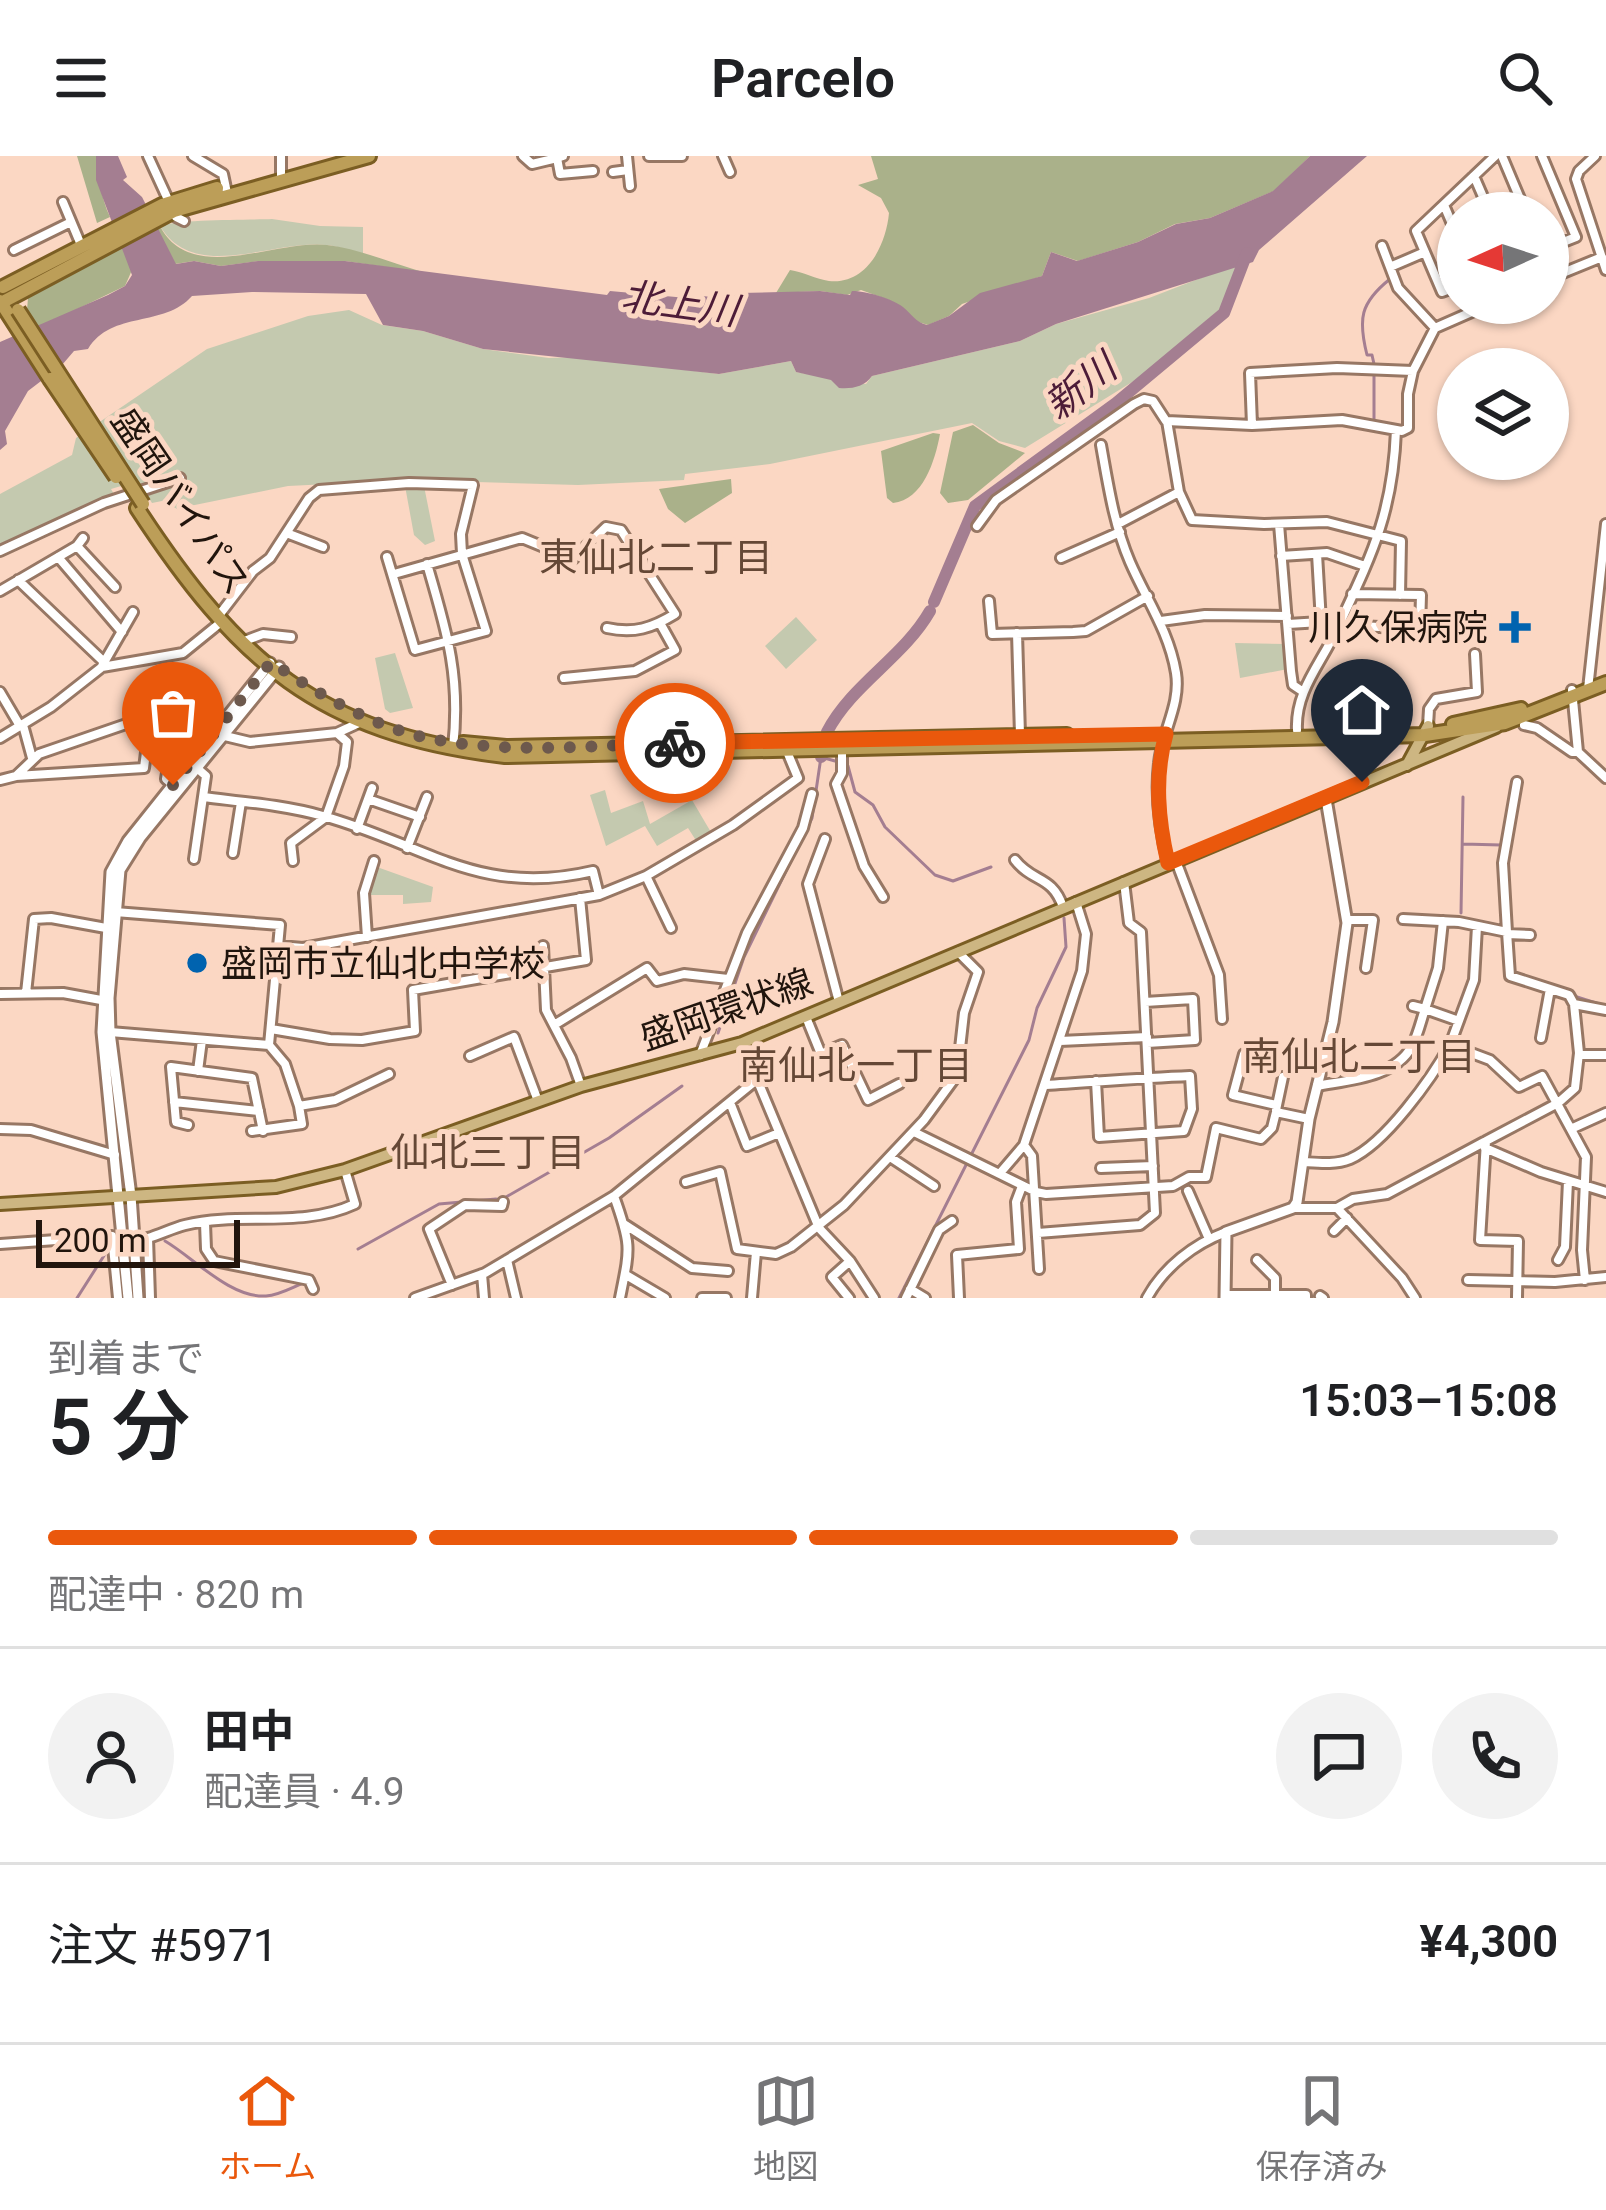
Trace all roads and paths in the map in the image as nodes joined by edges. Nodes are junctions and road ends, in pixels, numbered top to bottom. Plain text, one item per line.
1 (148, 156) edge
2 (194, 156) edge
3 (370, 156) edge
4 (523, 156) edge
5 (627, 156) edge
6 (649, 156) edge
7 (682, 156) edge
8 (723, 156) edge
9 (1498, 156) edge
10 (1542, 156) edge
11 (1595, 156) edge
12 (560, 157) edge
13 (345, 158) edge
14 (281, 169) edge
15 (592, 170) dead end
16 (628, 170) junction
17 (613, 172) dead end
18 (730, 172) dead end
19 (1474, 176) junction
20 (1576, 178) junction
21 (630, 186) dead end
22 (1555, 187) junction
23 (226, 189) junction
24 (1457, 192) edge
25 (1481, 192) edge
26 (1516, 192) edge
27 (1557, 192) edge
28 (63, 202) dead end
29 (171, 210) junction
30 (1437, 212) edge
31 (71, 221) junction
32 (1603, 244) edge
33 (86, 247) junction
34 (1382, 247) dead end
35 (14, 250) dead end
36 (1425, 252) junction
37 (1602, 257) junction
38 (1390, 267) junction
39 (1606, 269) edge
40 (1569, 270) edge
41 (1437, 280) edge
42 (5, 299) edge
43 (1444, 324) edge
44 (1435, 328) junction
45 (1413, 371) junction
46 (1166, 421) junction
47 (1252, 425) junction
48 (1396, 430) junction
49 (1101, 445) dead end
50 (180, 478) dead end
51 (1179, 491) junction
52 (1279, 524) junction
53 (1606, 524) edge
54 (977, 526) dead end
55 (1119, 528) junction
56 (289, 534) junction
57 (1378, 538) junction
58 (323, 547) dead end
59 (0, 551) edge
60 (461, 554) junction
61 (1317, 554) junction
62 (58, 556) junction
63 (1281, 556) junction
64 (387, 557) dead end
65 (1061, 558) dead end
66 (427, 564) junction
67 (1365, 566) junction
68 (394, 574) junction
69 (18, 580) junction
70 (115, 587) dead end
71 (0, 591) edge
72 (1352, 594) junction
73 (1400, 595) junction
74 (1148, 596) junction
75 (989, 601) dead end
76 (133, 612) dead end
77 (220, 619) junction
78 (1287, 620) junction
79 (1161, 621) junction
80 (660, 623) junction
81 (1339, 625) junction
82 (608, 628) dead end
83 (122, 632) junction
84 (1017, 632) junction
85 (291, 637) dead end
86 (247, 640) junction
87 (450, 643) junction
88 (1474, 654) dead end
89 (102, 665) junction
90 (273, 668) junction
91 (564, 678) dead end
92 (1606, 679) edge
93 (1588, 687) junction
94 (1302, 691) junction
95 (0, 692) edge
96 (1572, 693) junction
97 (1503, 719) junction
98 (150, 721) junction
99 (362, 722) junction
100 (175, 723) junction
101 (1524, 725) dead end
102 (21, 726) junction
103 (1297, 730) junction
104 (1426, 730) junction
105 (221, 733) junction
106 (337, 734) junction
107 (1020, 735) junction
108 (0, 738) edge
109 (1165, 740) junction
110 (454, 746) junction
111 (842, 748) junction
112 (786, 749) junction
113 (1578, 752) junction
114 (32, 758) junction
115 (1408, 765) junction
116 (198, 769) junction
117 (16, 776) junction
118 (1606, 778) edge
119 (0, 780) edge
120 (1517, 782) dead end
121 (173, 785) junction
122 (372, 788) dead end
123 (812, 794) dead end
124 (203, 797) junction
125 (428, 797) dead end
126 (1325, 799) junction
127 (368, 800) junction
128 (241, 802) junction
129 (326, 817) junction
130 (420, 817) junction
131 (357, 829) junction
132 (825, 839) dead end
133 (407, 848) junction
134 (233, 853) dead end
135 (194, 859) dead end
136 (1015, 860) dead end
137 (1170, 860) junction
138 (293, 861) dead end
139 (374, 861) dead end
140 (646, 876) junction
141 (1124, 882) junction
142 (599, 895) junction
143 (883, 897) dead end
144 (580, 898) junction
145 (1076, 902) junction
146 (1063, 908) junction
147 (115, 911) junction
148 (1403, 919) dead end
149 (1347, 920) junction
150 (1443, 921) junction
151 (1477, 926) junction
152 (106, 928) junction
153 (671, 928) dead end
154 (1507, 933) junction
155 (1530, 935) dead end
156 (367, 937) junction
157 (279, 946) junction
158 (543, 946) dead end
159 (958, 952) junction
160 (1366, 968) dead end
161 (544, 970) junction
162 (728, 979) junction
163 (1550, 989) junction
164 (26, 993) junction
165 (0, 994) edge
166 (101, 1000) junction
167 (839, 1002) junction
168 (1145, 1002) junction
169 (1574, 1004) junction
170 (1413, 1006) dead end
171 (1425, 1009) junction
172 (1606, 1010) edge
173 (805, 1016) junction
174 (1222, 1019) dead end
175 (1459, 1021) junction
176 (554, 1025) junction
177 (272, 1029) junction
178 (110, 1032) junction
179 (1541, 1038) dead end
180 (202, 1040) junction
181 (1060, 1040) junction
182 (1147, 1040) junction
183 (742, 1043) junction
184 (268, 1045) junction
185 (1450, 1045) junction
186 (1244, 1054) dead end
187 (1606, 1054) edge
188 (1579, 1055) junction
189 (470, 1056) dead end
190 (700, 1056) junction
191 (198, 1071) junction
192 (389, 1074) dead end
193 (1149, 1077) junction
194 (1283, 1077) dead end
195 (759, 1078) junction
196 (1096, 1082) junction
197 (898, 1084) dead end
198 (1046, 1085) junction
199 (581, 1086) junction
200 (1317, 1086) junction
201 (538, 1101) junction
202 (174, 1102) junction
203 (1558, 1103) junction
204 (730, 1105) junction
205 (299, 1106) junction
206 (1276, 1108) junction
207 (259, 1112) junction
208 (1606, 1113) edge
209 (1310, 1119) junction
210 (188, 1125) dead end
211 (1573, 1128) junction
212 (0, 1129) edge
213 (913, 1131) junction
214 (779, 1133) junction
215 (1152, 1133) junction
216 (1485, 1144) junction
217 (1024, 1145) junction
218 (116, 1156) junction
219 (890, 1156) junction
220 (1303, 1162) junction
221 (1154, 1166) junction
222 (1101, 1168) dead end
223 (345, 1170) junction
224 (1001, 1172) junction
225 (1568, 1180) junction
226 (686, 1182) dead end
227 (934, 1186) dead end
228 (1022, 1186) junction
229 (1156, 1187) junction
230 (1587, 1187) junction
231 (1188, 1191) dead end
232 (1036, 1192) junction
233 (1606, 1192) edge
234 (126, 1196) junction
235 (614, 1196) junction
236 (502, 1202) dead end
237 (0, 1204) edge
238 (1293, 1208) junction
239 (1337, 1208) junction
240 (1347, 1218) junction
241 (952, 1221) dead end
242 (206, 1223) junction
243 (624, 1224) junction
244 (819, 1228) junction
245 (1334, 1231) dead end
246 (1226, 1232) junction
247 (1038, 1233) junction
248 (1209, 1238) junction
249 (0, 1244) edge
250 (756, 1252) junction
251 (125, 1258) junction
252 (507, 1260) junction
253 (1257, 1260) dead end
254 (1558, 1260) dead end
255 (149, 1261) junction
256 (850, 1262) junction
257 (1040, 1269) dead end
258 (728, 1271) dead end
259 (482, 1274) junction
260 (626, 1276) junction
261 (1606, 1277) edge
262 (1468, 1280) dead end
263 (1517, 1280) junction
264 (1585, 1280) junction
265 (452, 1285) junction
266 (313, 1289) dead end
267 (908, 1293) edge
268 (1275, 1295) junction
269 (1225, 1297) edge
270 (118, 1298) edge
271 (128, 1298) edge
272 (138, 1298) edge
273 (150, 1298) edge
274 (415, 1298) edge
275 (484, 1298) edge
276 (516, 1298) edge
277 (620, 1298) edge
278 (665, 1298) edge
279 (702, 1298) edge
280 (726, 1298) edge
281 (752, 1298) edge
282 (849, 1298) edge
283 (874, 1298) edge
284 (925, 1298) edge
285 (958, 1298) edge
286 (1148, 1298) edge
287 (1306, 1298) edge
288 (1415, 1298) edge
289 (1517, 1298) edge

1 - 29 street
2 - 23 street
3 - 13 highway
4 - 12 street
5 - 16 street
6 - 7 street
8 - 18 street
9 - 19 street
9 - 26 street
10 - 22 street
11 - 20 street
12 - 15 street
13 - 14 highway
14 - 23 highway
16 - 17 street
16 - 21 street
19 - 24 street
19 - 25 street
20 - 22 street
20 - 32 street
22 - 27 street
23 - 29 highway
28 - 31 street
29 - 33 highway
30 - 36 street
31 - 33 street
31 - 35 street
32 - 37 street
33 - 42 highway
34 - 38 street
36 - 38 street
36 - 41 street
37 - 39 street
37 - 40 street
38 - 44 street
42 - 77 highway, 盛岡バイパス, bridge
43 - 44 street
44 - 45 street
45 - 47 street
45 - 48 street
46 - 47 street
46 - 51 street
46 - 54 street
47 - 48 street
48 - 57 street
49 - 55 street
50 - 59 street
51 - 52 street
51 - 55 street
52 - 57 street
52 - 63 street
53 - 93 street
55 - 65 street
55 - 74 street
56 - 58 street
56 - 60 street
56 - 77 street
57 - 67 street
57 - 73 street
60 - 66 street
60 - 80 street
60 - 87 street
61 - 63 street
61 - 67 street
61 - 78 street
62 - 69 street
62 - 70 street
62 - 83 street
63 - 78 street
64 - 68 street
66 - 68 street
66 - 87 street
67 - 72 street
68 - 87 street
69 - 71 street
69 - 89 street
72 - 73 street
72 - 81 street
73 - 81 street
74 - 79 street
74 - 84 street
75 - 84 street
76 - 83 street
77 - 86 highway, 盛岡バイパス
77 - 89 street
77 - 90 highway, 盛岡バイパス
78 - 79 street
78 - 94 street
79 - 109 street
80 - 82 street
80 - 91 street
81 - 94 street
83 - 89 street
84 - 107 street
85 - 86 street
86 - 90 highway, 盛岡バイパス
87 - 110 street
88 - 104 street
89 - 102 street
90 - 99 highway, 盛岡バイパス
90 - 105 street
90 - 110 highway, 盛岡バイパス
92 - 93 highway, 盛岡バイパス
93 - 96 highway, 盛岡バイパス
94 - 103 street
95 - 102 street
96 - 97 highway, 盛岡バイパス
96 - 113 street
97 - 104 highway, 盛岡バイパス
97 - 115 main road, 盛岡環状線
98 - 100 street
98 - 114 street
98 - 117 street
99 - 106 street
99 - 110 highway, 盛岡バイパス
100 - 105 street
100 - 121 street
101 - 113 street
102 - 108 street
102 - 114 street
103 - 104 highway, 盛岡バイパス
103 - 109 highway, 盛岡バイパス
104 - 109 highway, 盛岡バイパス
104 - 115 main road
105 - 106 street
105 - 116 street
105 - 121 street
106 - 129 street
107 - 109 highway, 盛岡バイパス
107 - 110 highway, 盛岡バイパス
109 - 111 highway, 盛岡バイパス
109 - 137 street
110 - 112 highway, 盛岡バイパス
111 - 112 highway, 盛岡バイパス
111 - 143 street
112 - 140 street
113 - 118 street
114 - 117 street
115 - 126 main road, 盛岡環状線
116 - 124 street
116 - 147 street
117 - 119 street
120 - 154 street
121 - 152 street
122 - 127 street
123 - 162 street
124 - 128 street
124 - 135 street
125 - 130 street
126 - 137 main road, 盛岡環状線
126 - 149 street
127 - 130 street
127 - 131 street
128 - 129 street
128 - 134 street
129 - 131 street
129 - 138 street
130 - 133 street
131 - 133 street
132 - 167 street
133 - 142 street
136 - 146 street
137 - 141 main road, 盛岡環状線
137 - 174 street
139 - 156 street
140 - 142 street
140 - 153 street
141 - 145 main road, 盛岡環状線
141 - 168 street
142 - 144 street
144 - 156 street
144 - 161 street
145 - 146 main road, 盛岡環状線
145 - 181 street
146 - 159 main road, 盛岡環状線
147 - 157 street
147 - 178 street
148 - 150 street
149 - 160 street
149 - 200 street
150 - 151 street
150 - 171 street
151 - 154 street
151 - 175 street
152 - 164 street
152 - 166 street
154 - 155 street
154 - 163 street
156 - 157 street
157 - 177 street
158 - 161 street
159 - 167 main road, 盛岡環状線
159 - 213 street
161 - 176 street
161 - 177 street
162 - 176 street
162 - 190 street
163 - 169 street
163 - 179 street
164 - 165 street
164 - 166 street
166 - 218 street
167 - 173 main road, 盛岡環状線
168 - 182 street
168 - 182 street
169 - 172 street
169 - 188 street
170 - 171 street
171 - 175 street
171 - 200 street
173 - 183 main road, 盛岡環状線
173 - 197 street
175 - 185 street
176 - 199 street
177 - 184 street
178 - 180 street
178 - 234 street
180 - 184 street
180 - 191 street
181 - 182 street
181 - 198 street
182 - 193 street
183 - 190 main road, 盛岡環状線
183 - 195 street
184 - 205 street
185 - 203 street
185 - 220 street
186 - 206 street
187 - 188 street
188 - 203 street
189 - 201 street
190 - 199 main road, 盛岡環状線
191 - 202 street
191 - 207 street
192 - 205 street
193 - 196 street
193 - 215 street
193 - 215 street
194 - 206 street
195 - 204 street
195 - 214 street
196 - 198 street
196 - 215 street
198 - 217 street
199 - 201 main road, 盛岡環状線
200 - 209 street
201 - 223 main road, 盛岡環状線
202 - 207 street
202 - 210 street
203 - 211 street
203 - 216 street
204 - 214 street
204 - 235 street
205 - 207 street
206 - 209 street
206 - 229 street
208 - 211 street
209 - 220 street
211 - 230 street
212 - 218 street
213 - 219 street
213 - 224 street
214 - 244 street
215 - 221 street
216 - 225 street
216 - 239 street
216 - 263 street
217 - 224 street
217 - 232 street
218 - 234 street
219 - 227 street
219 - 244 street
220 - 238 street
221 - 222 street
221 - 229 street
223 - 234 main road, 盛岡環状線
223 - 242 street
224 - 228 street
225 - 230 street
225 - 254 street
226 - 250 street
228 - 232 street
228 - 285 street
229 - 232 street
229 - 247 street
230 - 233 street
230 - 264 street
231 - 248 street
232 - 247 street
234 - 237 main road, 盛岡環状線
234 - 251 street
235 - 243 street
235 - 252 street
236 - 265 street
238 - 239 street
238 - 246 street
239 - 240 street
240 - 245 street
240 - 288 street
241 - 267 street
242 - 255 street
242 - 266 street
243 - 258 street
243 - 260 street
244 - 250 street
244 - 256 street
246 - 248 street
246 - 269 street
247 - 257 street
248 - 286 street
249 - 251 street
250 - 281 street
251 - 255 street
251 - 270 street
251 - 271 street
251 - 272 street
252 - 259 street
252 - 276 street
253 - 268 street
255 - 273 street
256 - 282 street
256 - 283 street
259 - 265 street
259 - 275 street
260 - 277 street
260 - 278 street
261 - 264 street
262 - 263 street
263 - 264 street
263 - 289 street
265 - 274 street
267 - 284 street
268 - 269 street
268 - 287 street
279 - 280 street

